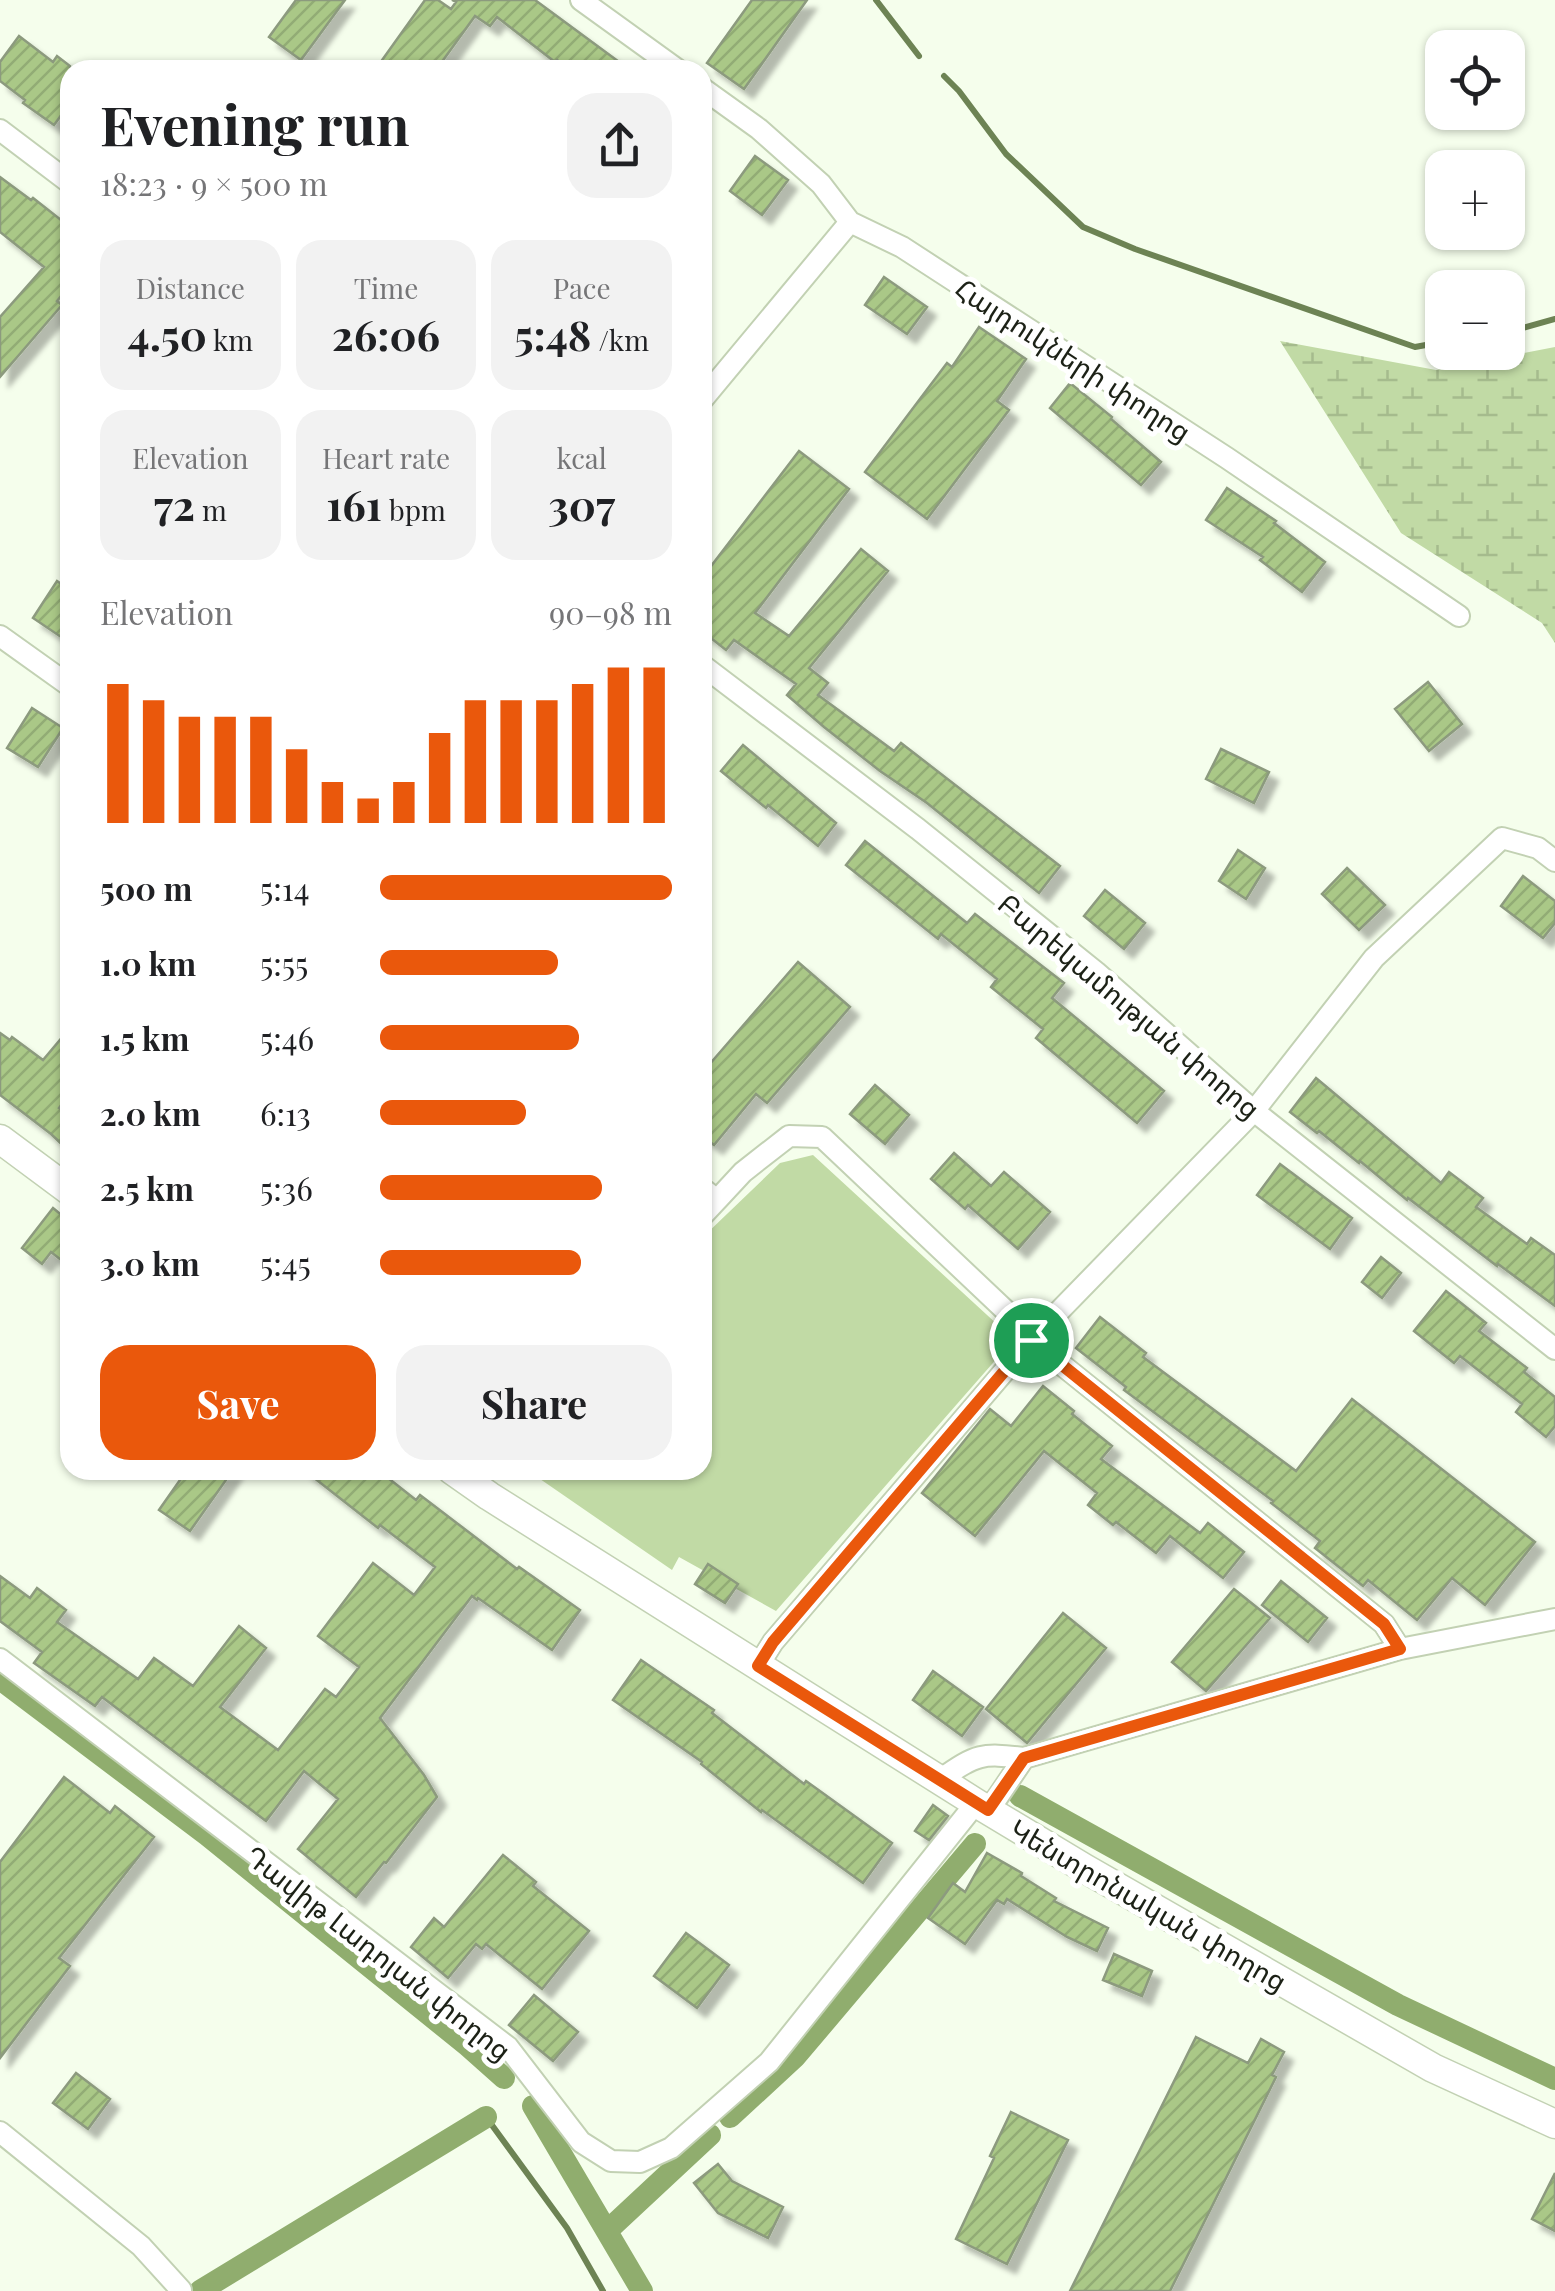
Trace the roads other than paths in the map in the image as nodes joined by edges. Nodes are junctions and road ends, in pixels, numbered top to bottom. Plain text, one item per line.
1 (580, 0) edge
2 (664, 60) edge
3 (712, 95) edge
4 (0, 130) edge
5 (60, 175) edge
6 (850, 222) junction
7 (712, 388) edge
8 (1459, 616) dead end
9 (0, 636) edge
10 (712, 673) edge
11 (60, 679) edge
12 (1555, 861) edge
13 (1254, 1111) junction
14 (0, 1139) edge
15 (60, 1184) edge
16 (712, 1197) edge
17 (1031, 1340) junction
18 (1555, 1350) edge
19 (477, 1480) edge
20 (1555, 1619) edge
21 (1400, 1649) junction
22 (0, 1659) edge
23 (758, 1666) junction
24 (1024, 1758) junction
25 (941, 1780) junction
26 (982, 1806) junction
27 (1555, 2124) edge
28 (0, 2132) edge
29 (181, 2290) edge

1 - 2 street
3 - 6 street, Հայդուկների փողոց
4 - 5 street
6 - 7 street
6 - 8 street, Հայդուկների փողոց
9 - 11 street
10 - 13 street, Բարեկամության փողոց
12 - 13 street
13 - 17 street
13 - 18 street, Բարեկամության փողոց
14 - 15 main road
16 - 17 street
17 - 21 street
17 - 23 street
19 - 23 main road, Կենտրոնական փողոց
20 - 21 street
21 - 24 street
22 - 26 street, Դավիթ Լադոյան փողոց
23 - 25 main road, Կենտրոնական փողոց
24 - 25 street
24 - 26 street, Դավիթ Լադոյան փողոց
25 - 26 main road, Կենտրոնական փողոց
26 - 27 main road, Կենտրոնական փողոց
28 - 29 street

